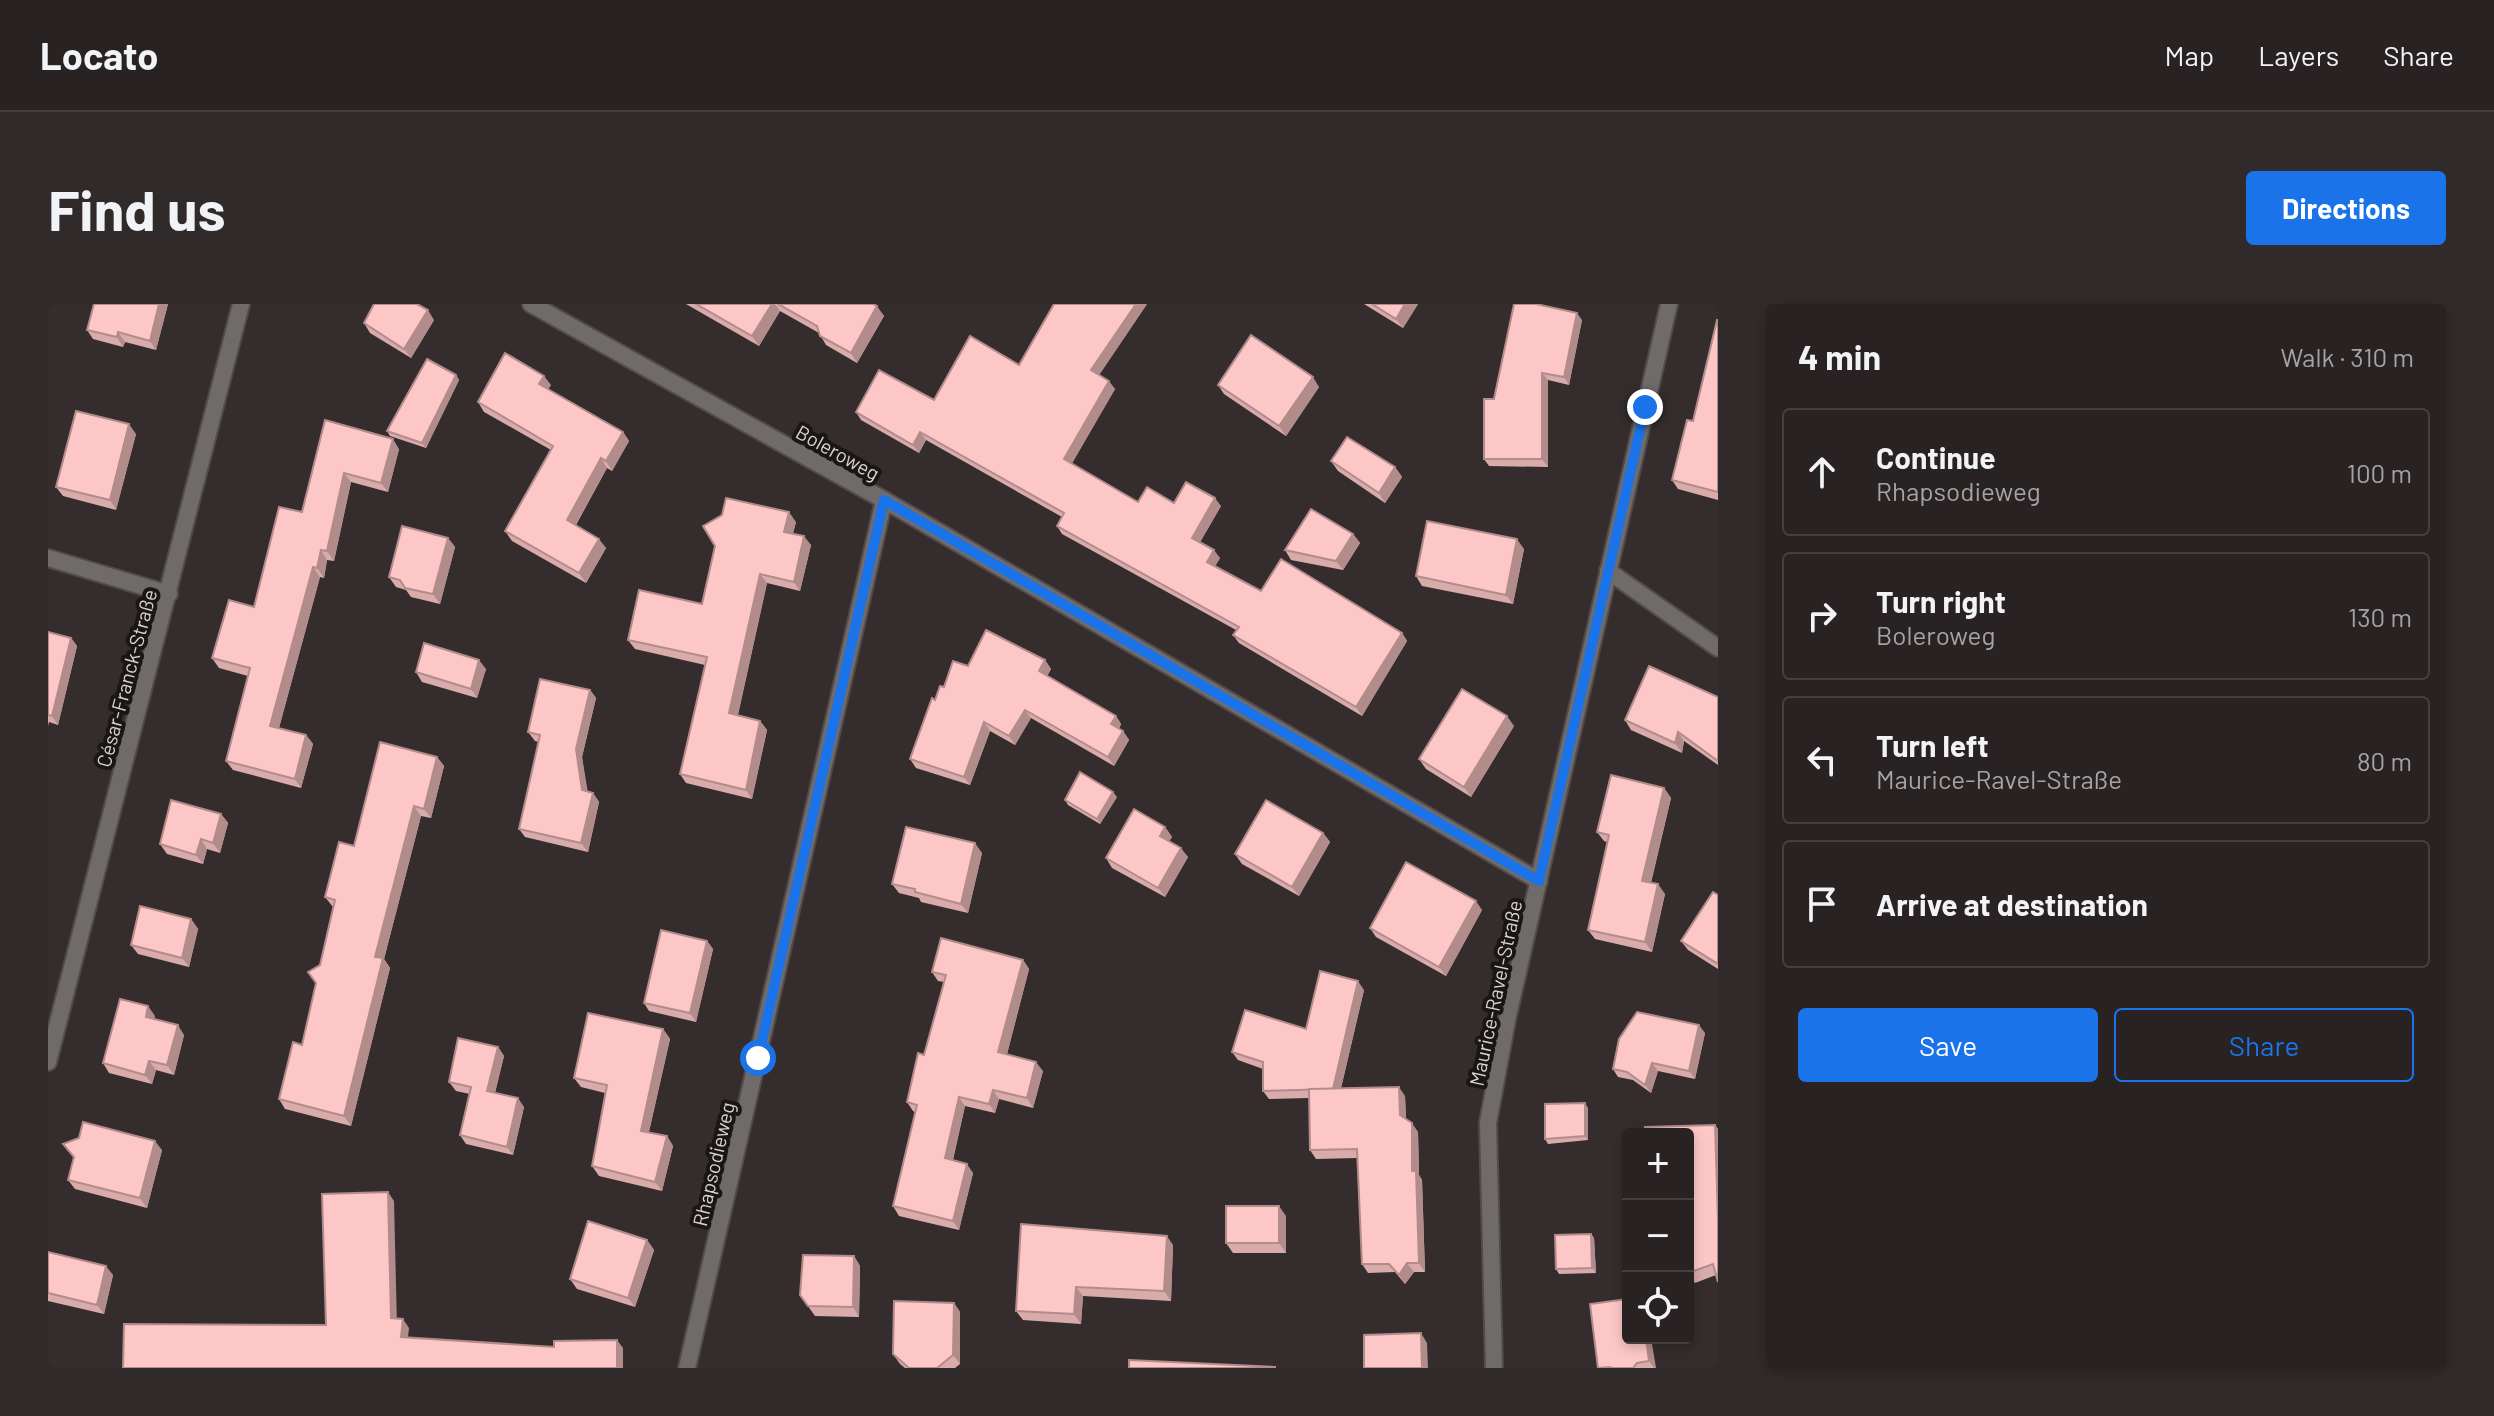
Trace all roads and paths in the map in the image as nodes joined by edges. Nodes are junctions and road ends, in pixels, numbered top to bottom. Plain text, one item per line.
1 (241, 304) edge
2 (531, 304) edge
3 (1669, 304) edge
4 (884, 500) junction
5 (48, 558) edge
6 (1608, 571) junction
7 (169, 594) junction
8 (1718, 648) edge
9 (1539, 881) junction
10 (48, 1062) edge
11 (687, 1368) edge
12 (1494, 1368) edge

1 - 7 street, César-Franck-Straße
2 - 4 street, Boleroweg
3 - 6 street, Maurice-Ravel-Straße
4 - 9 street, Boleroweg
4 - 11 street, Rhapsodieweg
5 - 7 street
6 - 8 street
6 - 9 street, Maurice-Ravel-Straße
7 - 10 street, César-Franck-Straße
9 - 12 street, Maurice-Ravel-Straße

